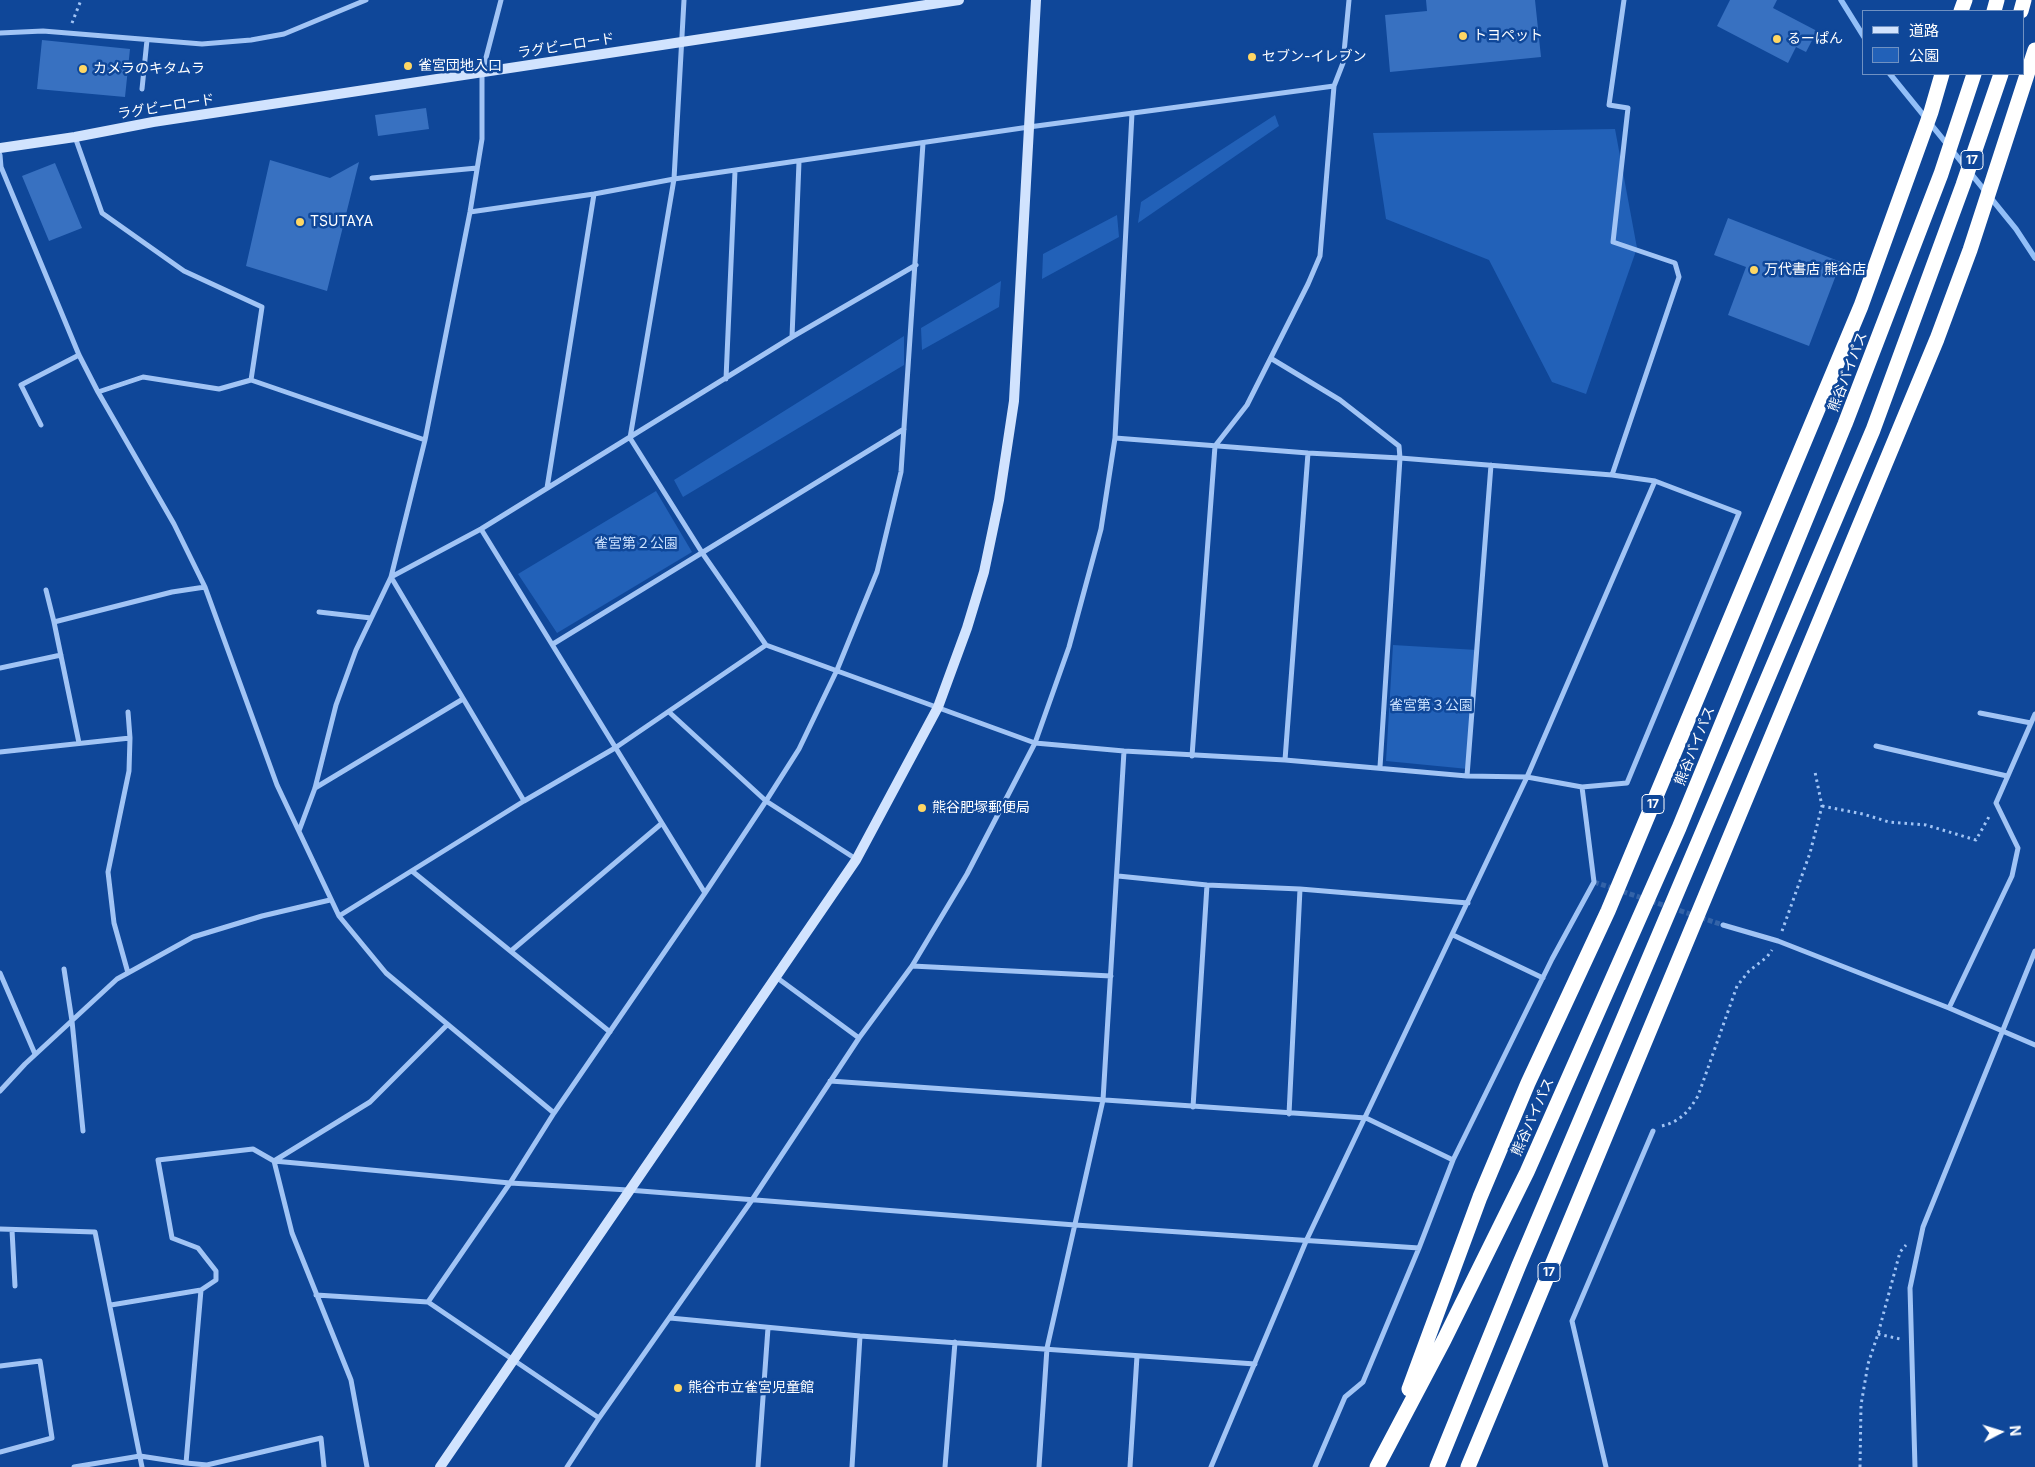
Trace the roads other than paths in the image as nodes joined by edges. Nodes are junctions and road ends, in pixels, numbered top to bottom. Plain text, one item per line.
1 (366, 0) edge
2 (501, 0) edge
3 (684, 0) edge
4 (959, 0) edge
5 (1036, 0) edge
6 (1349, 0) edge
7 (1624, 0) edge
8 (0, 32) edge
9 (147, 40) junction
10 (682, 42) junction
11 (2035, 50) edge
12 (482, 73) junction
13 (1942, 75) edge
14 (1974, 75) edge
15 (2001, 75) edge
16 (1334, 86) junction
17 (142, 89) dead end
18 (1132, 113) junction
19 (1029, 127) junction
20 (75, 137) junction
21 (923, 142) junction
22 (0, 148) edge
23 (0, 155) edge
24 (800, 162) junction
25 (478, 168) junction
26 (734, 171) junction
27 (372, 178) dead end
28 (674, 179) junction
29 (594, 194) junction
30 (470, 212) junction
31 (916, 265) junction
32 (792, 336) junction
33 (79, 355) junction
34 (1272, 359) junction
35 (726, 379) junction
36 (251, 380) junction
37 (98, 392) junction
38 (42, 425) dead end
39 (904, 429) junction
40 (630, 438) junction
41 (1115, 438) junction
42 (425, 440) junction
43 (1215, 446) junction
44 (1308, 453) junction
45 (1400, 458) junction
46 (1491, 465) junction
47 (1612, 475) junction
48 (1655, 481) junction
49 (547, 488) junction
50 (481, 529) junction
51 (703, 554) junction
52 (390, 576) junction
53 (205, 587) junction
54 (46, 590) dead end
55 (319, 612) dead end
56 (371, 618) junction
57 (54, 622) junction
58 (553, 644) junction
59 (766, 645) junction
60 (61, 656) junction
61 (0, 668) edge
62 (837, 670) junction
63 (463, 699) junction
64 (938, 707) junction
65 (128, 712) dead end
66 (669, 712) junction
67 (1980, 713) dead end
68 (2035, 714) edge
69 (2031, 723) junction
70 (130, 738) junction
71 (1035, 742) junction
72 (79, 743) junction
73 (1876, 746) dead end
74 (615, 748) junction
75 (0, 752) edge
76 (1124, 752) junction
77 (1192, 756) junction
78 (1285, 760) junction
79 (1380, 768) junction
80 (1467, 776) junction
81 (2007, 776) junction
82 (1527, 777) junction
83 (1582, 787) junction
84 (315, 788) junction
85 (524, 801) junction
86 (766, 801) junction
87 (661, 824) junction
88 (299, 831) junction
89 (856, 860) junction
90 (412, 872) junction
91 (1118, 876) junction
92 (1207, 885) junction
93 (1300, 888) junction
94 (705, 893) junction
95 (330, 900) junction
96 (1468, 903) junction
97 (339, 916) junction
98 (1723, 925) tunnel mouth
99 (1453, 935) junction
100 (510, 951) junction
101 (2035, 951) edge
102 (912, 966) junction
103 (64, 970) dead end
104 (128, 972) junction
105 (0, 973) edge
106 (1111, 976) junction
107 (776, 977) junction
108 (1543, 978) junction
109 (1949, 1008) junction
110 (72, 1020) junction
111 (448, 1025) junction
112 (2002, 1029) junction
113 (610, 1032) junction
114 (859, 1038) junction
115 (2035, 1045) edge
116 (35, 1054) junction
117 (830, 1080) junction
118 (0, 1091) edge
119 (1103, 1100) junction
120 (1193, 1107) junction
121 (554, 1113) junction
122 (1289, 1114) junction
123 (1366, 1118) junction
124 (83, 1131) dead end
125 (1653, 1131) road end
126 (1453, 1160) junction
127 (274, 1161) junction
128 (510, 1184) junction
129 (628, 1190) junction
130 (752, 1200) junction
131 (1075, 1225) junction
132 (0, 1229) edge
133 (12, 1230) junction
134 (1307, 1239) junction
135 (1420, 1248) junction
136 (15, 1286) dead end
137 (201, 1290) junction
138 (316, 1295) junction
139 (428, 1302) junction
140 (111, 1305) junction
141 (670, 1318) junction
142 (768, 1328) junction
143 (860, 1336) junction
144 (955, 1342) junction
145 (1048, 1348) junction
146 (1137, 1356) junction
147 (512, 1360) junction
148 (1256, 1364) junction
149 (0, 1366) edge
150 (599, 1418) junction
151 (1388, 1444) junction
152 (0, 1452) edge
153 (140, 1456) junction
154 (186, 1463) junction
155 (77, 1467) edge
156 (142, 1467) edge
157 (324, 1467) edge
158 (367, 1467) edge
159 (440, 1467) edge
160 (567, 1467) edge
161 (758, 1467) edge
162 (852, 1467) edge
163 (945, 1467) edge
164 (1039, 1467) edge
165 (1130, 1467) edge
166 (1212, 1467) edge
167 (1315, 1467) edge
168 (1377, 1467) edge
169 (1437, 1467) edge
170 (1468, 1467) edge
171 (1606, 1467) edge
172 (1915, 1467) edge

1 - 9 street
2 - 12 street
3 - 10 street
4 - 10 street, ラグビーロード
5 - 19 street
6 - 16 street
7 - 47 street
8 - 9 street
9 - 17 street
10 - 12 street, ラグビーロード
10 - 28 street
11 - 170 highway, 17
12 - 20 street, ラグビーロード
12 - 25 street
13 - 151 highway, 17
14 - 151 highway, 熊谷バイパス / 17
15 - 169 highway, 17
16 - 18 street
16 - 34 street
18 - 19 street
18 - 41 street
19 - 21 street
19 - 64 street
20 - 22 street, ラグビーロード
20 - 36 street
21 - 24 street
21 - 31 street
23 - 33 street
24 - 26 street
24 - 32 street
25 - 27 street
25 - 30 street
26 - 28 street
26 - 35 street
28 - 29 street
28 - 40 street
29 - 30 street
29 - 49 street
30 - 42 street
31 - 32 street
31 - 39 street
32 - 35 street
33 - 37 street
33 - 38 street
34 - 43 street
34 - 45 street
35 - 40 street
36 - 37 street
36 - 42 street
37 - 53 street
39 - 51 street
39 - 62 street
40 - 49 street
40 - 51 street
41 - 43 street
41 - 71 street
42 - 52 street
43 - 44 street
43 - 77 street
44 - 45 street
44 - 78 street
45 - 46 street
45 - 79 street
46 - 47 street
46 - 80 street
47 - 48 street
48 - 82 street
48 - 83 street
49 - 50 street
50 - 52 street
50 - 58 street
51 - 58 street
51 - 59 street
52 - 56 street
52 - 63 street
53 - 57 street
53 - 88 street
54 - 57 street
55 - 56 street
56 - 84 street
57 - 60 street
58 - 74 street
59 - 62 street
59 - 66 street
60 - 61 street
60 - 72 street
62 - 64 street
62 - 86 street
63 - 84 street
63 - 85 street
64 - 71 street
64 - 89 street
65 - 70 street
66 - 74 street
66 - 86 street
67 - 69 street
68 - 69 street
69 - 81 street
70 - 72 street
70 - 104 street
71 - 76 street
71 - 102 street
72 - 75 street
73 - 81 street
74 - 85 street
74 - 87 street
76 - 77 street
76 - 91 street
77 - 78 street
78 - 79 street
79 - 80 street
80 - 82 street
81 - 109 street
82 - 83 street
82 - 96 street
83 - 108 street
84 - 88 street
85 - 90 street
86 - 89 street
86 - 94 street
87 - 94 street
87 - 100 street
88 - 95 street
89 - 107 street
90 - 97 street
90 - 100 street
91 - 92 street
91 - 106 street
92 - 93 street
92 - 120 street
93 - 96 street
93 - 122 street
94 - 113 street
95 - 97 street
95 - 104 street
96 - 99 street
97 - 111 street
98 - 109 street
99 - 108 street
99 - 123 street
100 - 113 street
101 - 112 street
102 - 106 street
102 - 114 street
103 - 110 street
104 - 110 street
105 - 116 street
106 - 119 street
107 - 114 street
107 - 129 street
108 - 126 street
109 - 112 street
110 - 116 street
110 - 124 street
111 - 121 street
111 - 127 street
112 - 115 street
112 - 172 street
113 - 121 street
114 - 117 street
116 - 118 street
117 - 119 street
117 - 130 street
119 - 120 street
119 - 131 street
120 - 122 street
121 - 128 street
122 - 123 street
123 - 126 street
123 - 134 street
125 - 171 street
126 - 135 street
127 - 128 street
127 - 137 street
127 - 138 street
128 - 129 street
128 - 139 street
129 - 130 street
129 - 147 street
130 - 131 street
130 - 141 street
131 - 134 street
131 - 145 street
132 - 133 street
133 - 136 street
133 - 140 street
134 - 135 street
134 - 148 street
135 - 167 street
137 - 140 street
137 - 154 street
138 - 139 street
138 - 158 street
139 - 147 street
140 - 153 street
141 - 142 street
141 - 150 street
142 - 143 street
142 - 161 street
143 - 144 street
143 - 162 street
144 - 145 street
144 - 163 street
145 - 146 street
145 - 164 street
146 - 148 street
146 - 165 street
147 - 150 street
147 - 159 street
148 - 166 street
149 - 152 street
150 - 160 street
151 - 168 highway, 熊谷バイパス / 17
153 - 154 street
153 - 155 street
153 - 156 street
154 - 157 street

